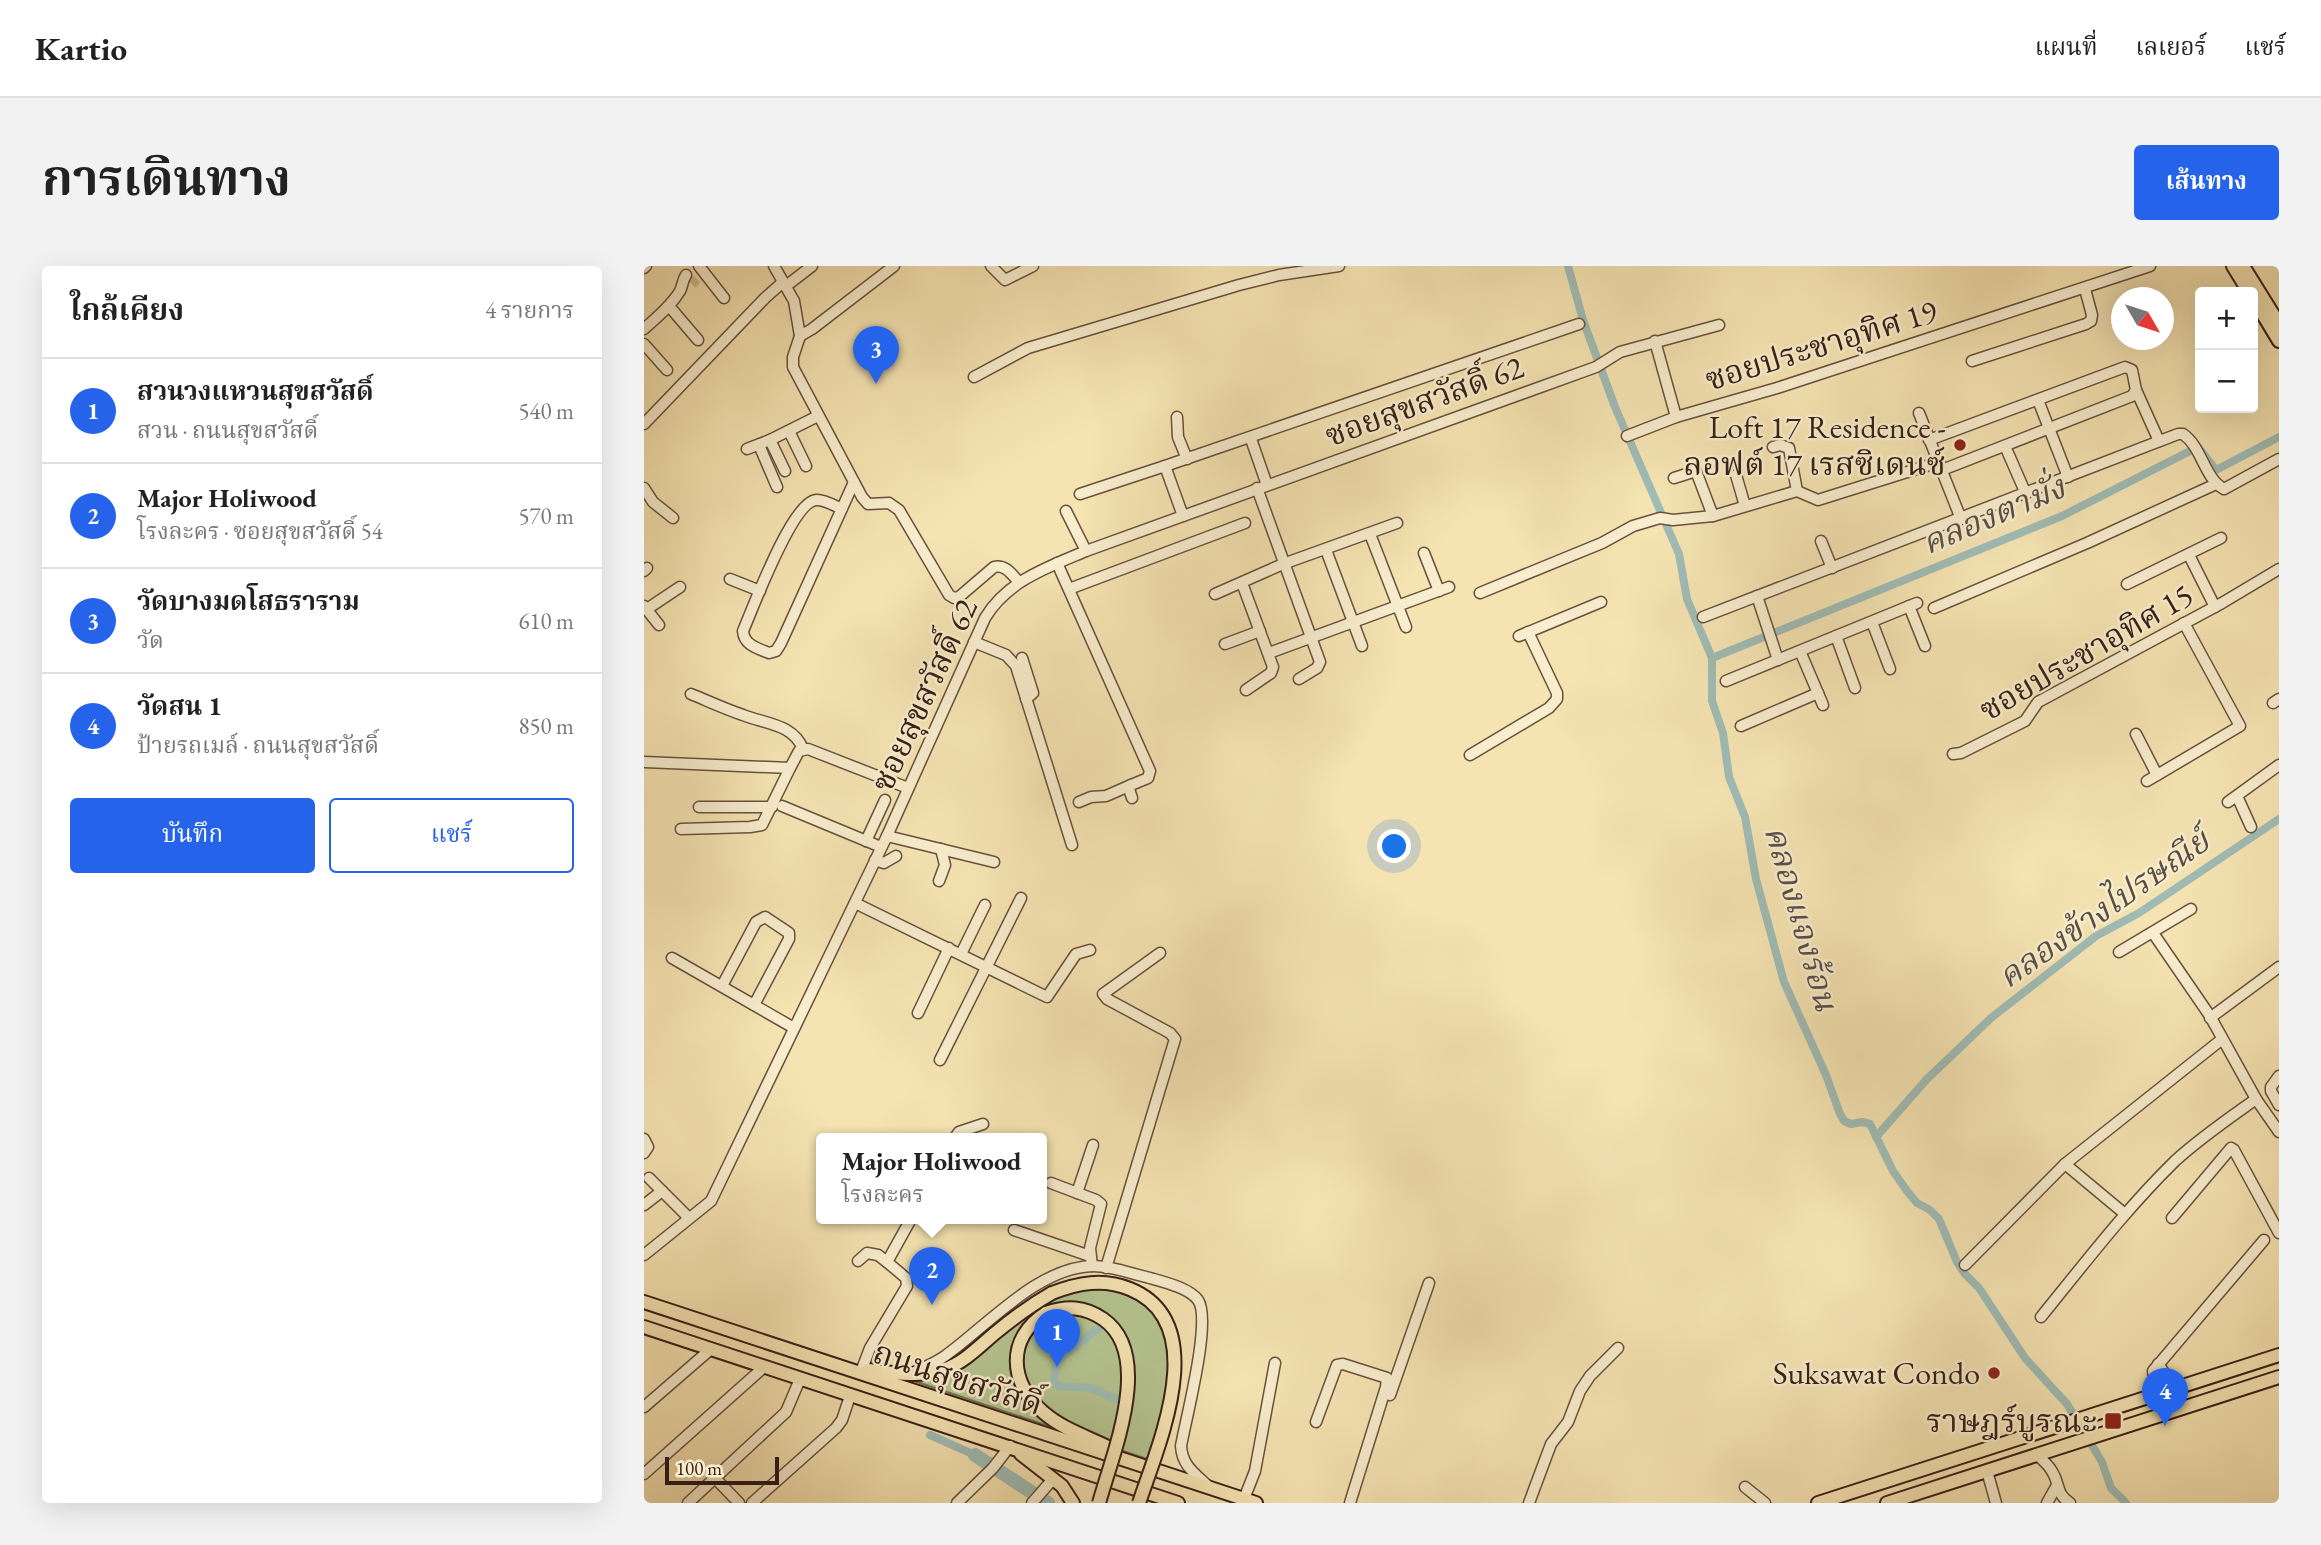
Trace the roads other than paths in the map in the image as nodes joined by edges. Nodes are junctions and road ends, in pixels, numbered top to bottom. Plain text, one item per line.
1 (774, 266) edge
2 (812, 266) edge
3 (894, 266) edge
4 (991, 266) edge
5 (1032, 266) edge
6 (1339, 266) edge
7 (2150, 266) edge
8 (2233, 266) edge
9 (2244, 266) edge
10 (2121, 271) edge
11 (695, 274) edge
12 (785, 284) junction
13 (2246, 287) edge
14 (2085, 289) junction
15 (724, 298) dead end
16 (669, 306) junction
17 (2258, 306) edge
18 (1579, 324) dead end
19 (2279, 324) edge
20 (1719, 325) dead end
21 (644, 328) edge
22 (800, 336) junction
23 (698, 340) dead end
24 (1655, 341) junction
25 (2279, 341) edge
26 (644, 344) edge
27 (1972, 361) dead end
28 (667, 370) dead end
29 (974, 377) dead end
30 (2136, 390) junction
31 (2038, 400) junction
32 (1919, 413) dead end
33 (818, 416) junction
34 (1177, 417) dead end
35 (1676, 417) junction
36 (644, 424) edge
37 (2049, 428) junction
38 (789, 431) junction
39 (1627, 436) dead end
40 (770, 440) junction
41 (1930, 440) junction
42 (2159, 441) junction
43 (1252, 442) dead end
44 (759, 445) junction
45 (2004, 446) junction
46 (1773, 447) dead end
47 (747, 449) dead end
48 (1187, 459) junction
49 (2278, 463) edge
50 (806, 466) dead end
51 (1165, 466) junction
52 (1940, 466) junction
53 (785, 471) dead end
54 (1736, 475) dead end
55 (2068, 477) junction
56 (1674, 478) dead end
57 (854, 482) junction
58 (2216, 484) junction
59 (777, 487) dead end
60 (1262, 487) junction
61 (644, 488) edge
62 (1797, 491) junction
63 (1080, 494) dead end
64 (2026, 494) junction
65 (1745, 506) junction
66 (842, 509) junction
67 (1066, 511) dead end
68 (1182, 516) junction
69 (1713, 516) junction
70 (673, 518) dead end
71 (1961, 519) junction
72 (1245, 523) dead end
73 (1397, 523) dead end
74 (1370, 534) junction
75 (2221, 538) dead end
76 (1821, 541) dead end
77 (1326, 550) junction
78 (1086, 551) junction
79 (1424, 553) dead end
80 (2189, 555) junction
81 (1057, 563) junction
82 (1283, 564) junction
83 (1832, 568) junction
84 (2279, 569) edge
85 (730, 579) dead end
86 (1019, 582) junction
87 (1242, 583) junction
88 (2127, 584) dead end
89 (680, 587) dead end
90 (1069, 589) junction
91 (761, 591) junction
92 (1480, 593) dead end
93 (1214, 594) dead end
94 (1757, 596) junction
95 (1601, 602) dead end
96 (1397, 607) junction
97 (2215, 607) junction
98 (645, 608) edge
99 (1934, 608) dead end
100 (1703, 617) dead end
101 (1353, 622) junction
102 (1872, 622) junction
103 (2184, 622) junction
104 (659, 625) dead end
105 (1405, 627) dead end
106 (1261, 631) junction
107 (1836, 636) junction
108 (1310, 638) junction
109 (974, 642) junction
110 (1225, 644) dead end
111 (1362, 646) dead end
112 (1925, 646) dead end
113 (1800, 651) junction
114 (1269, 653) junction
115 (1022, 658) dead end
116 (1778, 660) junction
117 (1890, 669) dead end
118 (1299, 679) dead end
119 (1726, 681) dead end
120 (1855, 688) dead end
121 (1246, 690) dead end
122 (1818, 693) junction
123 (691, 694) dead end
124 (1026, 699) junction
125 (1823, 705) dead end
126 (1741, 726) dead end
127 (2136, 734) dead end
128 (803, 749) junction
129 (1470, 754) dead end
130 (1953, 754) dead end
131 (644, 762) edge
132 (2279, 765) edge
133 (790, 768) junction
134 (2157, 775) junction
135 (2147, 781) dead end
136 (1131, 785) junction
137 (908, 788) junction
138 (1132, 798) dead end
139 (885, 800) dead end
140 (1079, 802) dead end
141 (699, 807) dead end
142 (777, 807) junction
143 (2251, 827) dead end
144 (681, 830) dead end
145 (887, 836) junction
146 (866, 841) junction
147 (1072, 845) dead end
148 (881, 848) junction
149 (941, 849) junction
150 (896, 856) dead end
151 (875, 860) junction
152 (994, 862) dead end
153 (939, 881) dead end
154 (1021, 898) dead end
155 (855, 903) junction
156 (985, 905) dead end
157 (2191, 909) dead end
158 (2153, 933) junction
159 (949, 948) junction
160 (1090, 950) dead end
161 (2119, 952) dead end
162 (1160, 953) dead end
163 (961, 954) junction
164 (673, 958) dead end
165 (988, 966) junction
166 (2279, 967) edge
167 (722, 986) junction
168 (754, 1005) junction
169 (918, 1013) dead end
170 (2210, 1018) junction
171 (794, 1028) junction
172 (2221, 1040) junction
173 (940, 1060) dead end
174 (2279, 1076) edge
175 (2256, 1099) junction
176 (2279, 1106) edge
177 (2267, 1114) junction
178 (983, 1124) dead end
179 (2279, 1132) edge
180 (958, 1133) edge
181 (644, 1139) edge
182 (1093, 1145) dead end
183 (644, 1153) edge
184 (2065, 1164) junction
185 (649, 1178) dead end
186 (1051, 1183) dead end
187 (662, 1191) junction
188 (1077, 1193) junction
189 (644, 1205) edge
190 (2125, 1214) junction
191 (689, 1218) junction
192 (2172, 1218) dead end
193 (908, 1224) edge
194 (1014, 1230) dead end
195 (2279, 1233) edge
196 (2264, 1240) dead end
197 (644, 1255) edge
198 (858, 1261) dead end
199 (1091, 1261) junction
200 (887, 1262) junction
201 (1965, 1265) dead end
202 (1106, 1268) junction
203 (1429, 1283) dead end
204 (644, 1302) edge
205 (2041, 1317) dead end
206 (644, 1327) edge
207 (1618, 1348) dead end
208 (711, 1349) junction
209 (2279, 1355) edge
210 (807, 1356) junction
211 (1275, 1363) dead end
212 (764, 1367) junction
213 (840, 1367) junction
214 (862, 1369) junction
215 (912, 1373) junction
216 (2279, 1377) edge
217 (800, 1379) junction
218 (2163, 1392) junction
219 (850, 1396) junction
220 (644, 1407) edge
221 (1316, 1422) dead end
222 (1011, 1446) junction
223 (2037, 1454) junction
224 (1144, 1466) junction
225 (1987, 1471) junction
226 (644, 1474) edge
227 (715, 1478) junction
228 (1053, 1479) junction
229 (1745, 1487) dead end
230 (2056, 1487) junction
231 (1210, 1488) junction
232 (1036, 1498) edge
233 (1250, 1501) edge
234 (1892, 1502) edge
235 (688, 1503) edge
236 (739, 1503) edge
237 (752, 1503) edge
238 (957, 1503) edge
239 (1073, 1503) edge
240 (1099, 1503) edge
241 (1139, 1503) edge
242 (1178, 1503) edge
243 (1352, 1503) edge
244 (1529, 1503) edge
245 (1765, 1503) edge
246 (1818, 1503) edge
247 (1996, 1503) edge
248 (2047, 1503) edge
249 (2070, 1503) edge

1 - 12 street
2 - 12 street
3 - 22 street
4 - 5 street
6 - 29 street
7 - 10 street, ซอยประชาอุทิศ 19
8 - 13 main road
9 - 19 main road
10 - 14 street, ซอยประชาอุทิศ 19
11 - 15 street
11 - 16 street
12 - 22 street
12 - 36 street
14 - 27 street
14 - 35 street, ซอยประชาอุทิศ 19
16 - 21 street
16 - 23 street
17 - 25 main road
18 - 48 street
20 - 24 street, ซอยสุขสวัสดิ์ 62
22 - 33 street
24 - 35 street
24 - 60 street, ซอยสุขสวัสดิ์ 62
26 - 28 street
30 - 31 street
30 - 37 street
30 - 42 street
31 - 37 street
31 - 41 street
32 - 41 street
33 - 38 street
33 - 57 street
34 - 48 street
35 - 39 street, ซอยประชาอุทิศ 19
37 - 45 street
37 - 55 street
38 - 40 street
38 - 50 street
40 - 44 street
40 - 53 street
41 - 52 street
42 - 55 street
42 - 58 street
43 - 60 street
44 - 47 street
44 - 59 street
45 - 52 street
45 - 64 street
46 - 62 street
48 - 51 street
49 - 58 street
51 - 63 street
51 - 68 street
52 - 62 street
52 - 71 street
54 - 65 street
55 - 64 street
56 - 69 street
57 - 66 street
57 - 86 street
58 - 99 street
60 - 68 street, ซอยสุขสวัสดิ์ 62
60 - 82 street
61 - 70 street
62 - 65 street
64 - 71 street
65 - 69 street
66 - 91 street
66 - 91 street
67 - 78 street
68 - 78 street, ซอยสุขสวัสดิ์ 62
69 - 92 street
71 - 83 street
72 - 90 street
73 - 74 street
74 - 77 street
74 - 96 street
75 - 80 street
76 - 83 street
77 - 82 street
77 - 101 street
78 - 81 street, ซอยสุขสวัสดิ์ 62
79 - 96 street
80 - 88 street
80 - 97 street
81 - 86 street, ซอยสุขสวัสดิ์ 62
81 - 90 street
82 - 87 street
82 - 108 street
83 - 94 street
84 - 97 street, ซอยประชาอุทิศ 15
85 - 91 street
86 - 109 street, ซอยสุขสวัสดิ์ 62
87 - 93 street
87 - 106 street
89 - 98 street
90 - 136 street
94 - 100 street
94 - 116 street
95 - 129 street
96 - 101 street
96 - 105 street
97 - 103 street, ซอยประชาอุทิศ 15
98 - 104 street
101 - 108 street
101 - 111 street
102 - 107 street
102 - 112 street
102 - 117 street
103 - 130 street, ซอยประชาอุทิศ 15
103 - 134 street
106 - 110 street
106 - 114 street
107 - 113 street
107 - 120 street
108 - 114 street
108 - 118 street
109 - 124 street
109 - 137 street, ซอยสุขสวัสดิ์ 62
113 - 116 street
113 - 122 street
114 - 121 street
115 - 124 street
116 - 119 street
122 - 125 street
122 - 126 street
123 - 128 street
124 - 147 street
127 - 134 street
128 - 133 street
128 - 137 street
131 - 133 street
132 - 143 street
133 - 142 street
134 - 135 street
136 - 138 street
136 - 140 street
137 - 145 street, ซอยสุขสวัสดิ์ 62
139 - 146 street
141 - 142 street
142 - 144 street
142 - 146 street
145 - 148 street, ซอยสุขสวัสดิ์ 62
145 - 149 street
146 - 148 street
148 - 151 street, ซอยสุขสวัสดิ์ 62
149 - 152 street
149 - 153 street
150 - 151 street
151 - 155 street, ซอยสุขสวัสดิ์ 62
154 - 165 street
155 - 159 street
155 - 171 street, ซอยสุขสวัสดิ์ 62
156 - 163 street
157 - 158 street
158 - 161 street
158 - 170 street
159 - 163 street
159 - 169 street
160 - 165 street
162 - 202 street
163 - 165 street
164 - 167 street
165 - 173 street
166 - 170 street
167 - 168 street
167 - 168 street
168 - 171 street
170 - 172 street
171 - 191 street, ซอยสุขสวัสดิ์ 62
172 - 175 street
172 - 184 street
174 - 176 street
175 - 177 street
175 - 190 street
176 - 177 street
177 - 179 street
178 - 180 street
181 - 183 street
182 - 188 street
184 - 190 street
184 - 201 street
185 - 187 street
186 - 188 street
187 - 189 street
187 - 191 street
188 - 199 street
190 - 205 street
191 - 197 street, ซอยสุขสวัสดิ์ 62
192 - 195 street
193 - 200 street
194 - 199 street
196 - 218 street
198 - 200 street
199 - 202 street
199 - 215 street
200 - 214 street
202 - 231 street
203 - 243 street
204 - 210 main road, ถนนสุขสวัสดิ์
206 - 208 main road, ถนนสุขสวัสดิ์
207 - 244 street
208 - 212 main road, ถนนสุขสวัสดิ์
208 - 220 street
209 - 218 main road
210 - 213 main road, ถนนสุขสวัสดิ์
210 - 217 main road
211 - 233 street
212 - 217 main road, ถนนสุขสวัสดิ์
212 - 226 street
213 - 214 main road
213 - 224 main road, ถนนสุขสวัสดิ์
214 - 215 main road
215 - 241 main road, bridge
216 - 223 main road
217 - 219 main road, ถนนสุขสวัสดิ์
217 - 227 street
218 - 246 main road
219 - 222 main road, ถนนสุขสวัสดิ์
219 - 237 street
221 - 243 street
222 - 228 main road
222 - 238 street
222 - 242 main road, ถนนสุขสวัสดิ์
223 - 225 main road
223 - 230 street
224 - 231 main road, ถนนสุขสวัสดิ์
224 - 240 main road, bridge
225 - 234 main road
225 - 247 street
227 - 235 street
227 - 236 street
228 - 232 street
228 - 239 main road
229 - 245 street
230 - 248 street
230 - 249 street
231 - 233 main road, ถนนสุขสวัสดิ์

